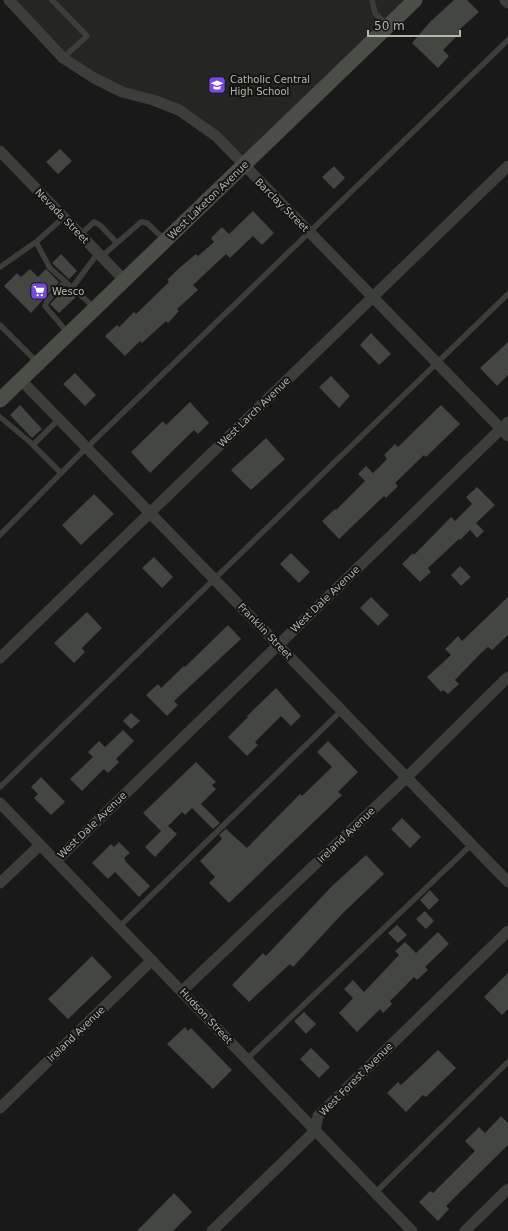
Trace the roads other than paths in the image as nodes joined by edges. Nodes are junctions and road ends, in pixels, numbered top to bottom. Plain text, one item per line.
1 (9, 0) edge
2 (52, 0) edge
3 (372, 0) edge
4 (415, 0) edge
5 (505, 0) edge
6 (508, 3) edge
7 (388, 26) junction
8 (508, 40) edge
9 (63, 58) junction
10 (0, 151) edge
11 (243, 165) junction
12 (508, 166) edge
13 (64, 217) junction
14 (309, 232) junction
15 (80, 235) junction
16 (166, 241) junction
17 (36, 242) junction
18 (117, 243) junction
19 (100, 255) junction
20 (0, 267) edge
21 (125, 281) junction
22 (65, 282) junction
23 (72, 288) junction
24 (508, 294) edge
25 (373, 297) junction
26 (96, 309) junction
27 (0, 325) edge
28 (69, 334) junction
29 (39, 363) junction
30 (437, 363) junction
31 (21, 380) junction
32 (0, 400) edge
33 (0, 417) edge
34 (59, 419) junction
35 (506, 429) edge
36 (31, 443) junction
37 (87, 448) junction
38 (61, 473) junction
39 (151, 513) junction
40 (0, 535) edge
41 (215, 578) junction
42 (278, 644) junction
43 (0, 658) edge
44 (508, 678) edge
45 (342, 710) junction
46 (407, 777) junction
47 (0, 787) edge
48 (0, 802) edge
49 (471, 844) junction
50 (36, 849) junction
51 (56, 861) junction
52 (508, 882) edge
53 (0, 883) edge
54 (120, 926) junction
55 (508, 931) edge
56 (152, 960) junction
57 (182, 991) junction
58 (247, 1059) junction
59 (508, 1062) edge
60 (0, 1108) edge
61 (315, 1131) junction
62 (508, 1189) edge
63 (375, 1193) junction
64 (212, 1231) edge
65 (412, 1231) edge
66 (465, 1231) edge

1 - 9 street, Barclay Street
2 - 9 lane
3 - 7 lane
4 - 7 main road, West Laketon Avenue
5 - 6 street
7 - 11 main road, West Laketon Avenue
8 - 14 lane
9 - 11 street, Barclay Street
10 - 13 street, Nevada Street
11 - 14 street, Barclay Street
11 - 16 main road, West Laketon Avenue
12 - 25 street, West Larch Avenue
13 - 15 street, Nevada Street
13 - 17 lane
14 - 25 street, Barclay Street
14 - 37 lane
15 - 18 lane
15 - 19 street, Nevada Street
16 - 18 lane
16 - 21 main road, West Laketon Avenue
17 - 20 lane
17 - 22 lane
18 - 19 lane
19 - 21 street, Nevada Street
19 - 23 lane
21 - 26 main road, West Laketon Avenue
22 - 23 lane
22 - 28 lane
23 - 26 lane
24 - 30 lane
25 - 30 street, Barclay Street
25 - 39 street, West Larch Avenue
26 - 28 main road, West Laketon Avenue
27 - 29 lane
28 - 29 main road, West Laketon Avenue
29 - 31 main road, West Laketon Avenue
30 - 35 street, Barclay Street
30 - 41 lane
31 - 32 main road, West Laketon Avenue
31 - 34 street, Franklin Street
33 - 36 lane
34 - 36 lane
34 - 37 street, Franklin Street
35 - 42 street, West Dale Avenue
36 - 38 lane
37 - 38 lane
37 - 39 street, Franklin Street
38 - 40 lane
39 - 41 street, Franklin Street
39 - 43 street, West Larch Avenue
41 - 42 street, Franklin Street
41 - 47 lane
42 - 45 street, Franklin Street
42 - 51 street, West Dale Avenue
44 - 46 street, Ireland Avenue
45 - 46 street, Franklin Street
45 - 54 lane
46 - 49 street, Franklin Street
46 - 57 street, Ireland Avenue
48 - 50 street, Hudson Street
49 - 52 street, Franklin Street
49 - 58 lane
50 - 51 street, Hudson Street
50 - 53 street
51 - 54 street, Hudson Street
54 - 56 street, Hudson Street
55 - 61 street, West Forest Avenue
56 - 57 street, Hudson Street
56 - 60 street, Ireland Avenue
57 - 58 street, Hudson Street
58 - 61 street, Hudson Street
59 - 63 lane
61 - 63 street, Hudson Street
61 - 64 street, West Forest Avenue
62 - 66 street
63 - 65 street, Hudson Street

